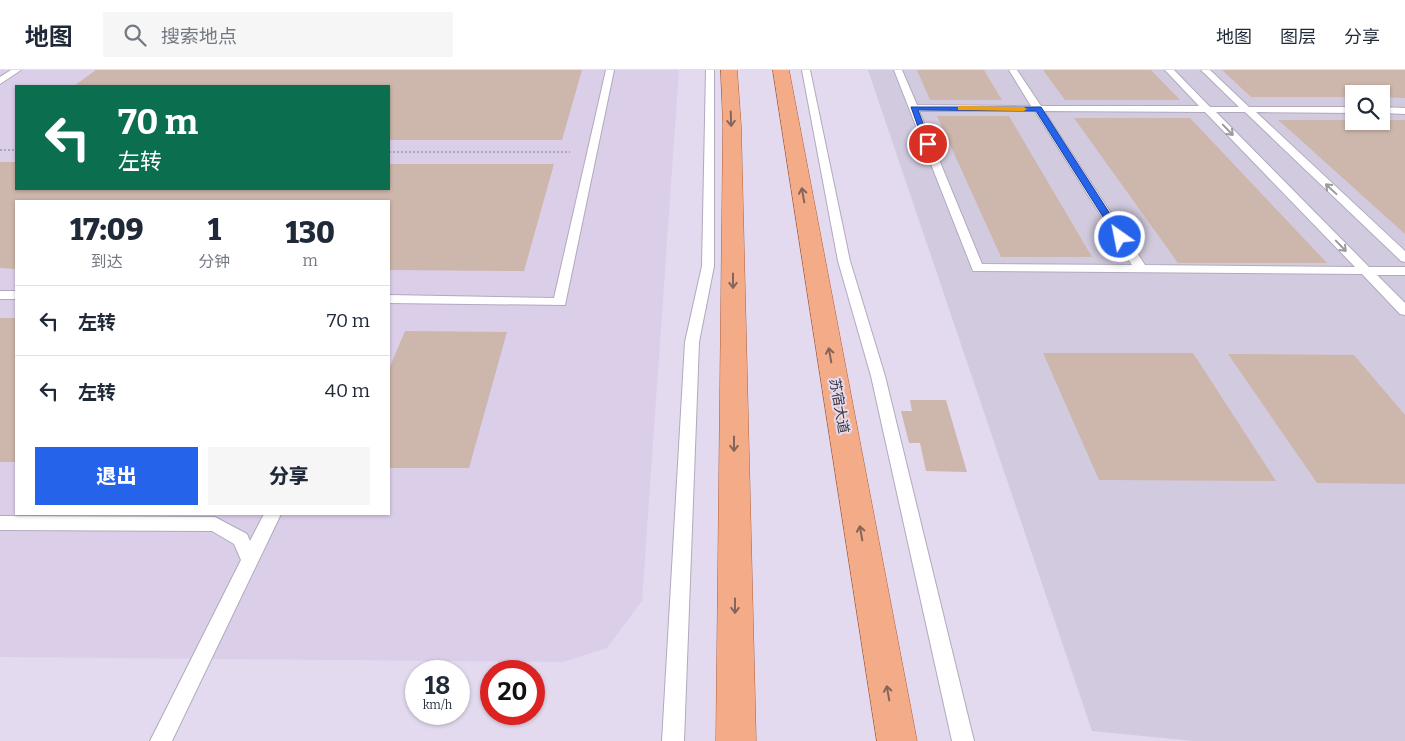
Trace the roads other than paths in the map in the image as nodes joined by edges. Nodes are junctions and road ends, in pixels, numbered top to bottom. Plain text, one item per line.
1 (16, 70) edge
2 (610, 70) edge
3 (710, 70) edge
4 (729, 70) edge
5 (781, 70) edge
6 (806, 70) edge
7 (898, 70) edge
8 (1013, 70) edge
9 (1169, 70) edge
10 (1205, 70) edge
11 (0, 81) edge
12 (913, 108) junction
13 (1038, 109) junction
14 (1208, 110) junction
15 (1248, 110) junction
16 (1345, 110) edge
17 (1390, 110) edge
18 (1405, 110) edge
19 (1405, 258) edge
20 (1141, 269) junction
21 (1366, 270) junction
22 (1405, 270) edge
23 (0, 294) edge
24 (15, 295) edge
25 (390, 299) edge
26 (1405, 311) edge
27 (272, 515) edge
28 (0, 523) edge
29 (250, 560) junction
30 (161, 741) edge
31 (673, 741) edge
32 (736, 741) edge
33 (897, 741) edge
34 (963, 741) edge

1 - 11 lane
2 - 25 lane
3 - 31 lane
4 -> 32 main road
33 -> 5 main road, 苏宿大道
6 - 34 lane
7 - 12 lane
8 - 13 lane
9 - 14 lane
10 - 15 lane
12 - 13 lane
12 - 20 lane
13 - 14 lane
13 - 20 lane
14 - 15 lane
14 -> 21 lane
15 - 16 lane
19 -> 15 lane
17 - 18 lane
20 - 21 lane
21 - 22 lane
21 - 26 lane
23 - 24 lane
27 - 29 lane
28 - 29 lane
29 - 30 lane

